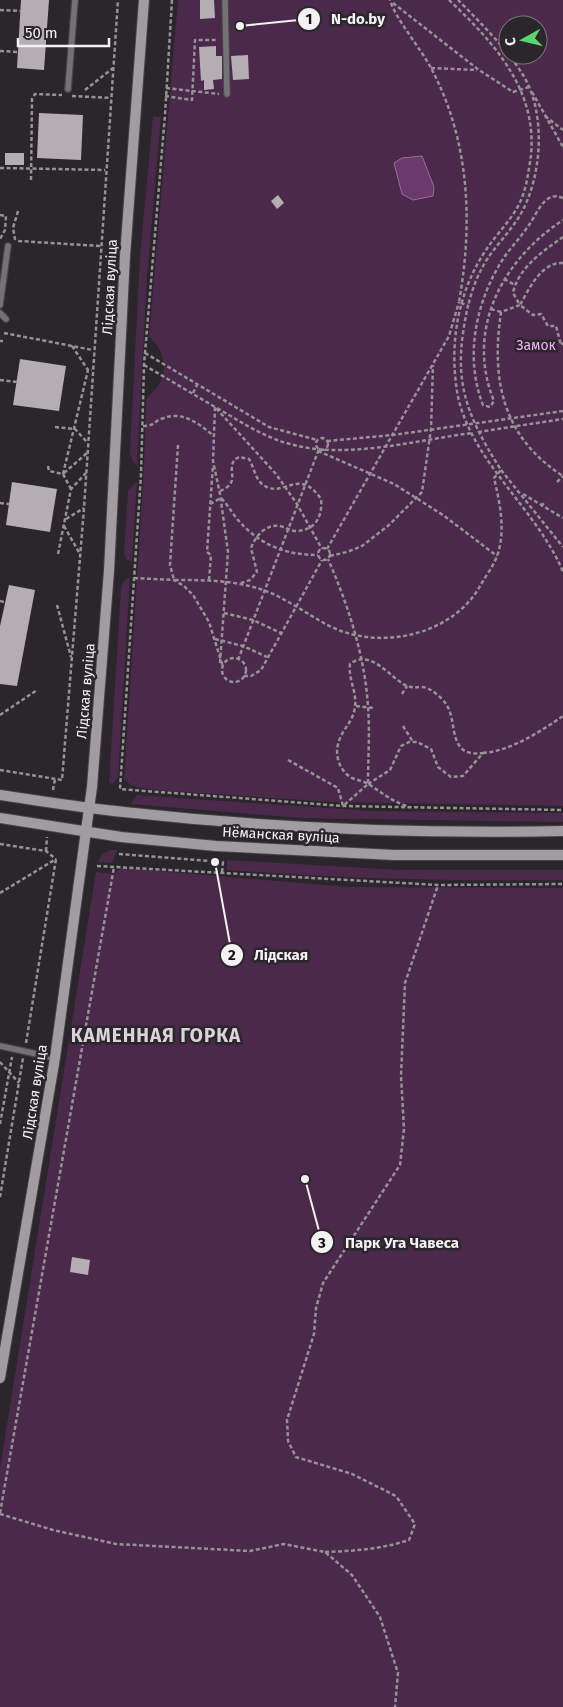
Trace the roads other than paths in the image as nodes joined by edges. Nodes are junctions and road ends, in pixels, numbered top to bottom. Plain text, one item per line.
1 (75, 0) edge
2 (144, 0) edge
3 (224, 0) edge
4 (68, 90) dead end
5 (228, 94) road end
6 (8, 246) dead end
7 (0, 305) edge
8 (0, 313) edge
9 (6, 320) dead end
10 (0, 795) edge
11 (89, 807) junction
12 (0, 818) edge
13 (86, 832) junction
14 (563, 832) edge
15 (563, 855) edge
16 (0, 1046) edge
17 (56, 1058) junction
18 (0, 1378) edge

1 - 4 lane
2 - 11 main road, Лідская вуліца
3 - 5 lane
6 - 7 lane
8 - 9 lane
10 - 11 main road, Нёманская вуліца
11 - 13 main road, Лідская вуліца
11 - 14 main road, Нёманская вуліца
12 - 13 main road, Нёманская вуліца
13 - 15 main road, Нёманская вуліца
13 - 17 main road, Лідская вуліца
16 - 17 lane
17 - 18 main road, Лідская вуліца

